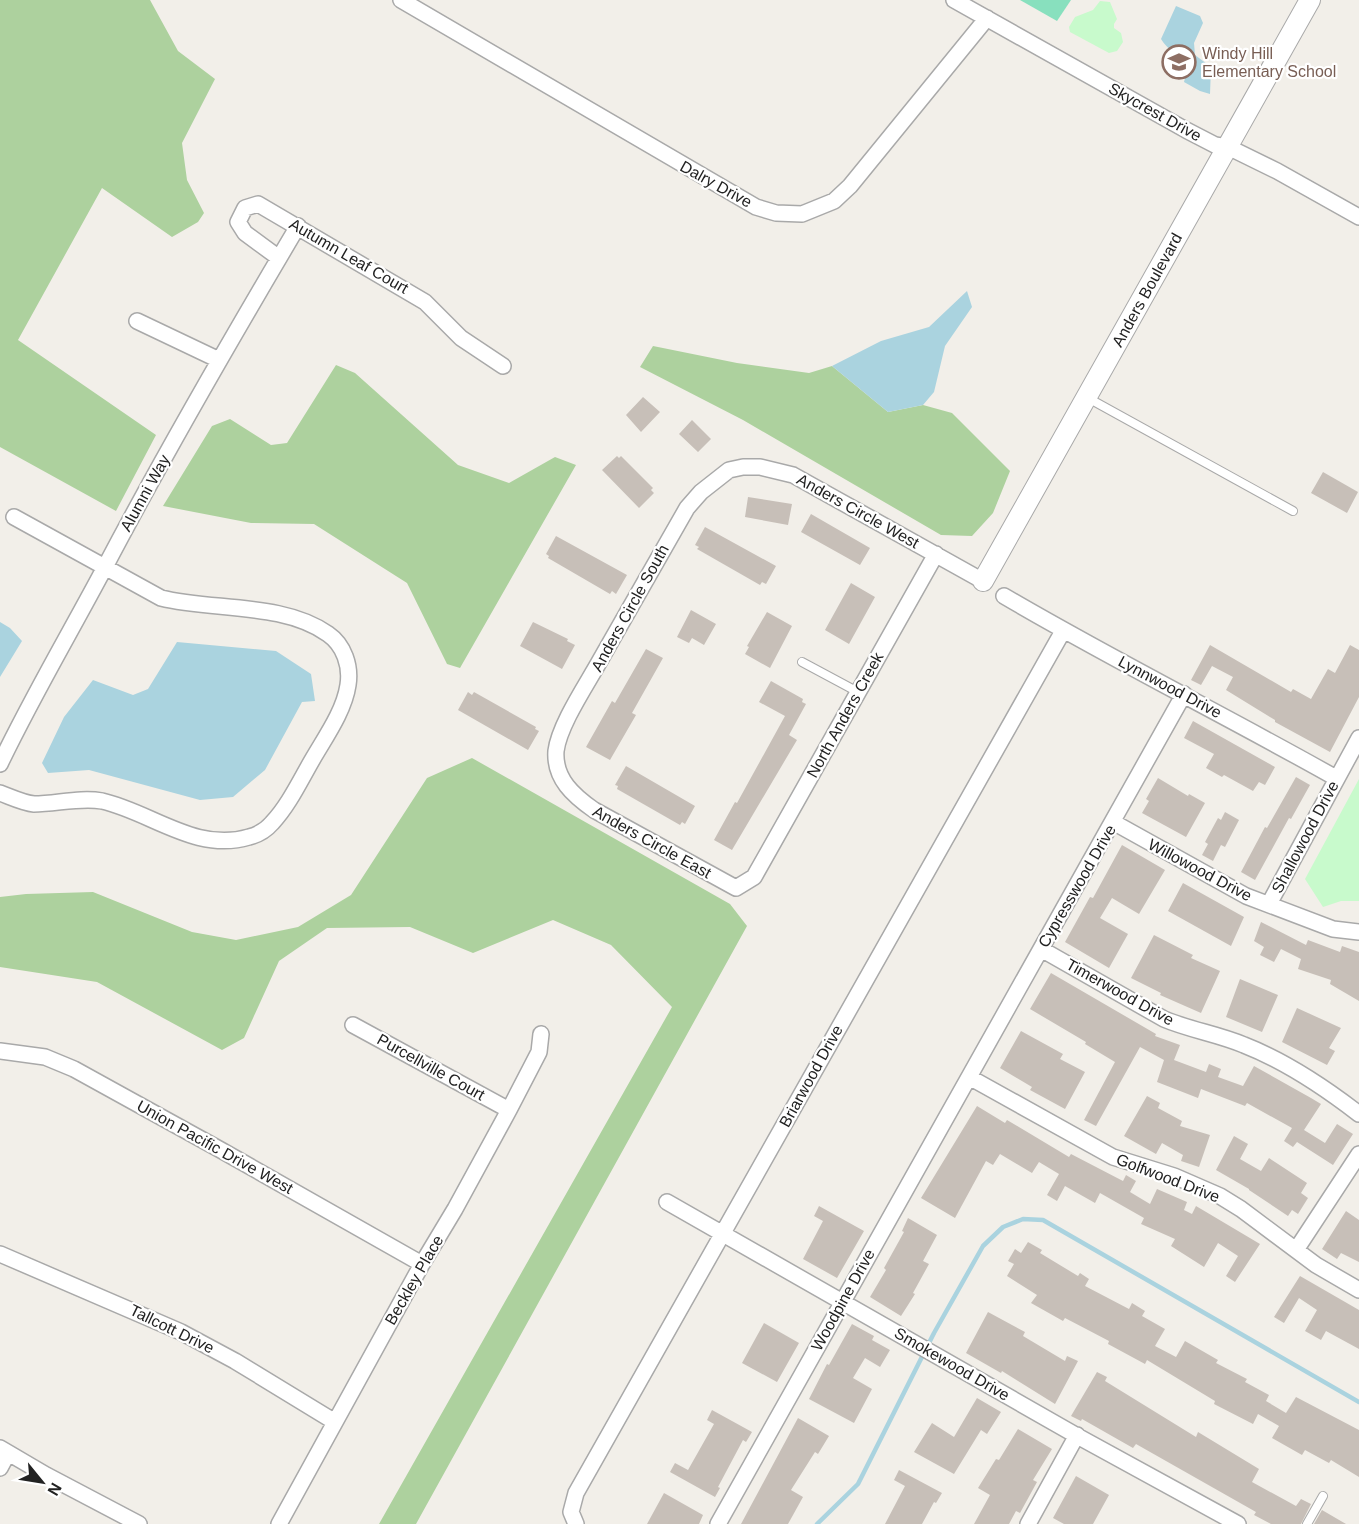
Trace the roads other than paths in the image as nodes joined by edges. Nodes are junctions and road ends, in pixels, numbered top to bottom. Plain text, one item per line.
1 (401, 0) edge
2 (954, 0) edge
3 (1310, 0) edge
4 (987, 18) junction
5 (1228, 147) junction
6 (1359, 217) edge
7 (298, 226) junction
8 (279, 258) junction
9 (137, 321) dead end
10 (219, 360) junction
11 (503, 366) dead end
12 (1087, 397) junction
13 (743, 467) joint
14 (1293, 511) dead end
15 (14, 517) dead end
16 (936, 554) junction
17 (105, 567) junction
18 (983, 581) joint
19 (1004, 596) dead end
20 (1063, 631) junction
21 (801, 662) dead end
22 (858, 692) junction
23 (1184, 694) junction
24 (1359, 738) edge
25 (0, 764) edge
26 (560, 775) joint
27 (1336, 778) junction
28 (0, 793) edge
29 (1113, 822) junction
30 (753, 877) joint
31 (1269, 904) junction
32 (1359, 932) edge
33 (1041, 949) junction
34 (353, 1025) dead end
35 (541, 1034) dead end
36 (0, 1051) edge
37 (969, 1077) junction
38 (509, 1110) junction
39 (1359, 1114) edge
40 (1359, 1154) edge
41 (667, 1202) dead end
42 (723, 1232) junction
43 (1296, 1250) junction
44 (0, 1254) edge
45 (422, 1264) junction
46 (1359, 1290) edge
47 (843, 1300) junction
48 (335, 1422) junction
49 (1077, 1436) junction
50 (4, 1450) edge
51 (0, 1468) edge
52 (1323, 1497) dead end
53 (139, 1524) edge
54 (279, 1524) edge
55 (576, 1524) edge
56 (718, 1524) edge
57 (1028, 1524) edge
58 (1238, 1524) edge
59 (1307, 1524) edge

1 - 4 street, Dalry Drive
2 - 4 street, Skycrest Drive
3 - 5 street, Anders Boulevard
4 - 5 street, Skycrest Drive
5 - 6 street, Skycrest Drive
5 - 12 street, Anders Boulevard
7 - 8 street, Alumni Way
7 - 8 street, Autumn Leaf Court
7 - 11 street, Autumn Leaf Court
8 - 10 street, Alumni Way
9 - 10 street
10 - 17 street, Alumni Way
12 - 14 lane
12 - 18 street, Anders Boulevard
13 - 16 street, Anders Circle West
13 - 26 street, Anders Circle South
15 - 17 street
16 - 18 street, Anders Circle West
16 - 22 street, North Anders Creek
17 - 25 street, Alumni Way
17 - 28 street
19 - 20 street, Lynnwood Drive
20 - 23 street, Lynnwood Drive
20 - 42 street, Briarwood Drive
21 - 22 lane
22 - 30 street, North Anders Creek
23 - 27 street, Lynnwood Drive
23 - 29 street, Cypresswood Drive
24 - 27 street, Shallowood Drive
26 - 30 street, Anders Circle East
27 - 31 street, Shallowood Drive
29 - 31 street, Willowood Drive
29 - 33 street, Cypresswood Drive
31 - 32 street, Willowood Drive
33 - 37 street, Cypresswood Drive
33 - 39 street, Timerwood Drive
34 - 38 street, Purcellville Court
35 - 38 street, Beckley Place
36 - 45 street, Union Pacific Drive West
37 - 43 street, Golfwood Drive
37 - 47 street, Woodpine Drive
38 - 45 street, Beckley Place
40 - 43 street
41 - 42 street, Smokewood Drive
42 - 47 street, Smokewood Drive
42 - 55 street, Briarwood Drive
43 - 46 street, Golfwood Drive
44 - 48 street, Tallcott Drive
45 - 48 street, Beckley Place
47 - 49 street, Smokewood Drive
47 - 56 street, Woodpine Drive
48 - 54 street, Beckley Place
49 - 57 street
49 - 58 street, Smokewood Drive
50 - 51 street
50 - 53 street
52 - 59 lane

